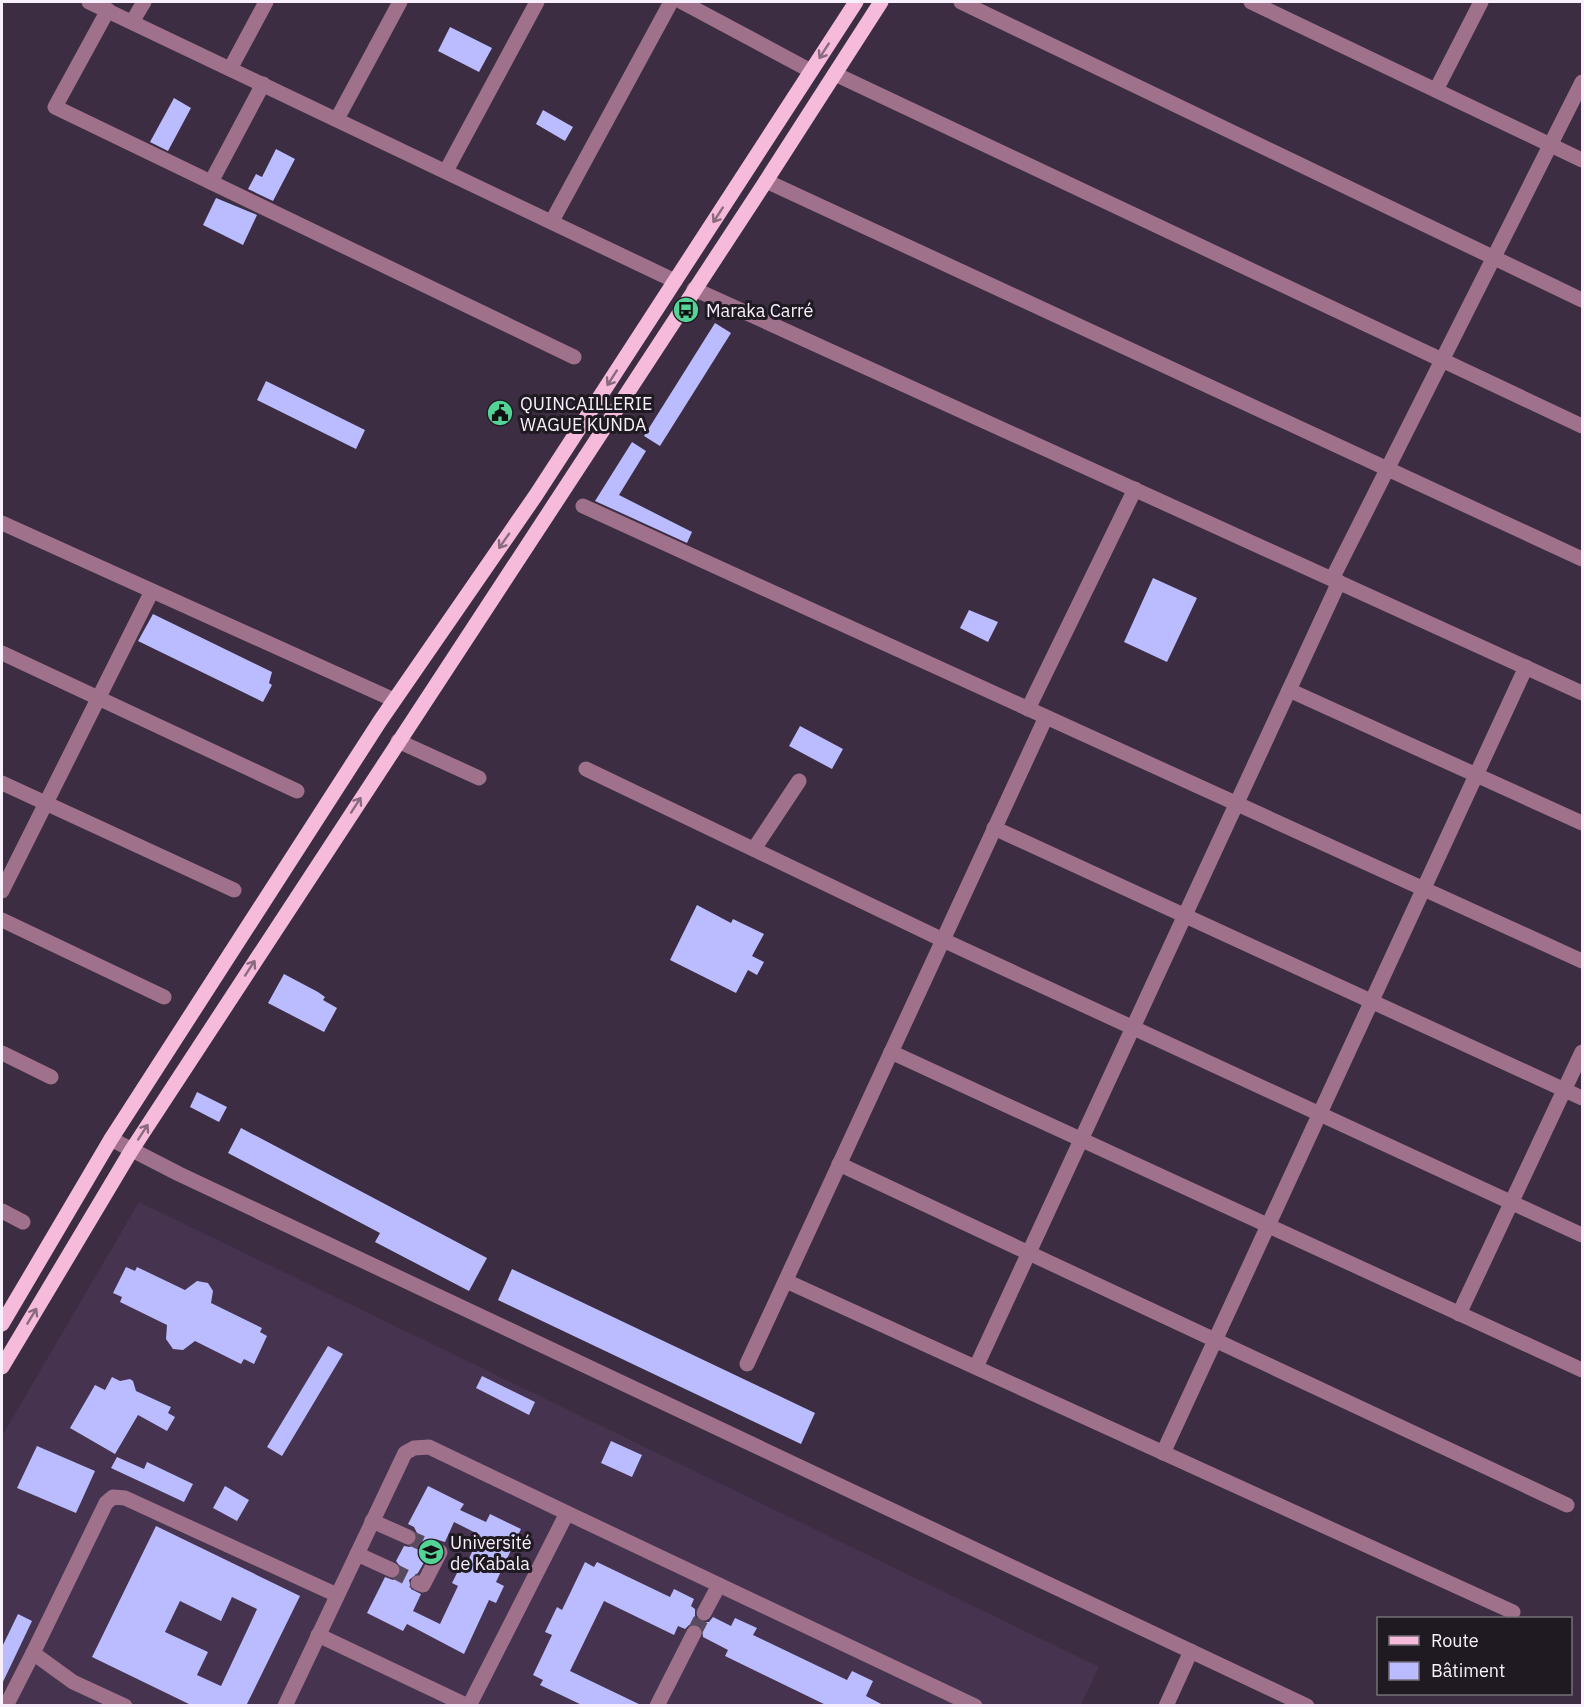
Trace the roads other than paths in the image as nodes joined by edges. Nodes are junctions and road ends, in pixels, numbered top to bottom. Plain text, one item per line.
1 (89, 2) edge
2 (144, 2) edge
3 (266, 2) edge
4 (400, 2) edge
5 (537, 2) edge
6 (671, 2) edge
7 (682, 2) edge
8 (855, 2) edge
9 (881, 2) edge
10 (962, 2) edge
11 (1251, 2) edge
12 (1481, 2) edge
13 (108, 10) junction
14 (132, 22) junction
15 (230, 69) junction
16 (811, 71) junction
17 (836, 74) junction
18 (1582, 82) edge
19 (262, 84) junction
20 (1436, 90) junction
21 (337, 119) junction
22 (1550, 145) junction
23 (1582, 160) edge
24 (446, 171) junction
25 (766, 181) junction
26 (211, 182) junction
27 (552, 221) junction
28 (1494, 257) junction
29 (675, 281) junction
30 (694, 290) junction
31 (1582, 300) edge
32 (574, 357) dead end
33 (1443, 359) junction
34 (1582, 426) edge
35 (1388, 468) junction
36 (1135, 489) junction
37 (583, 506) dead end
38 (2, 523) edge
39 (1582, 559) edge
40 (1335, 581) junction
41 (152, 591) junction
42 (2, 653) edge
43 (1526, 667) junction
44 (1289, 690) junction
45 (1582, 693) edge
46 (98, 698) junction
47 (394, 700) junction
48 (1028, 709) junction
49 (1046, 717) junction
50 (398, 741) junction
51 (586, 769) dead end
52 (1477, 775) junction
53 (479, 778) dead end
54 (799, 781) dead end
55 (2, 783) edge
56 (297, 791) dead end
57 (45, 803) junction
58 (1236, 804) junction
59 (1582, 823) edge
60 (994, 828) junction
61 (754, 849) junction
62 (1424, 889) junction
63 (234, 890) dead end
64 (2, 891) edge
65 (1185, 915) junction
66 (2, 921) edge
67 (943, 940) junction
68 (1582, 961) edge
69 (164, 996) dead end
70 (1372, 1001) junction
71 (1133, 1027) junction
72 (891, 1052) junction
73 (1582, 1052) edge
74 (2, 1053) edge
75 (51, 1077) dead end
76 (1565, 1089) junction
77 (1582, 1098) edge
78 (1320, 1114) junction
79 (111, 1139) junction
80 (1081, 1139) junction
81 (131, 1151) junction
82 (839, 1164) junction
83 (1512, 1203) junction
84 (2, 1211) edge
85 (22, 1222) dead end
86 (1268, 1226) junction
87 (1582, 1235) edge
88 (1028, 1253) junction
89 (786, 1281) junction
90 (1460, 1314) junction
91 (2, 1324) edge
92 (1215, 1340) junction
93 (747, 1364) dead end
94 (2, 1367) edge
95 (976, 1367) junction
96 (1582, 1370) edge
97 (1163, 1453) junction
98 (1567, 1505) dead end
99 (567, 1513) junction
100 (372, 1521) junction
101 (408, 1537) tunnel mouth
102 (435, 1549) dead end
103 (357, 1554) junction
104 (392, 1570) tunnel mouth
105 (418, 1583) dead end
106 (719, 1585) junction
107 (337, 1595) junction
108 (1513, 1612) dead end
109 (704, 1613) tunnel mouth
110 (694, 1633) tunnel mouth
111 (318, 1635) junction
112 (1191, 1651) junction
113 (33, 1653) junction
114 (6, 1706) edge
115 (125, 1706) edge
116 (285, 1706) edge
117 (469, 1706) edge
118 (657, 1706) edge
119 (975, 1706) edge
120 (1166, 1706) edge
121 (1307, 1706) edge

1 - 13 street
2 - 14 street
3 - 15 street
4 - 21 street
5 - 24 street
6 - 27 street
7 - 16 street
8 -> 16 main road
9 - 17 main road
10 - 28 street
11 - 20 street
12 - 20 street
13 - 14 street
13 - 26 street
14 - 15 street
15 - 19 street
16 -> 29 main road
17 - 25 main road
17 - 33 street
18 - 22 street
19 - 21 street
19 - 26 street
20 - 22 street
21 - 24 street
22 - 23 street
22 - 28 street
24 - 27 street
25 - 30 main road
25 - 35 street
26 - 32 street
27 - 29 street
28 - 31 street
28 - 33 street
29 -> 47 main road
30 - 36 street
30 - 50 main road
33 - 34 street
33 - 35 street
35 - 39 street
35 - 40 street
36 - 40 street
36 - 48 street
37 - 48 street
38 - 41 street
40 - 43 street
40 - 44 street
41 - 46 street
41 - 47 street
42 - 46 street
43 - 45 street
43 - 52 street
44 - 52 street
44 - 58 street
46 - 56 street
46 - 57 street
47 - 79 main road
48 - 49 street
49 - 58 street
49 - 60 street
50 - 53 street
81 -> 50 main road
51 - 61 street
52 - 59 street
52 - 62 street
54 - 61 street
55 - 57 street
57 - 63 street
57 - 64 street
58 - 62 street
58 - 65 street
60 - 65 street
60 - 67 street
61 - 67 street
62 - 68 street
62 - 70 street
65 - 70 street
65 - 71 street
66 - 69 street
67 - 71 street
67 - 72 street
70 - 76 street
70 - 78 street
71 - 78 street
71 - 80 street
72 - 80 street
72 - 82 street
73 - 76 street
74 - 75 street
76 - 77 street
76 - 83 street
78 - 83 street
78 - 86 street
79 - 81 street
79 - 91 main road
80 - 86 street
80 - 88 street
94 -> 81 main road
81 - 112 street
82 - 88 street
82 - 89 street
83 - 87 street
83 - 90 street
84 - 85 street
86 - 90 street
86 - 92 street
88 - 92 street
88 - 95 street
89 - 93 street
89 - 95 street
90 - 96 street
92 - 97 street
92 - 98 street
95 - 97 street
97 - 108 street
99 - 100 street
99 - 106 street
99 - 117 street
100 - 101 street
100 - 103 street
102 - 105 street
103 - 104 street
103 - 107 street
106 - 109 street
106 - 119 street
107 - 111 street
107 - 113 street
110 - 118 street
111 - 116 street
111 - 117 street
112 - 120 street
112 - 121 street
113 - 114 street
113 - 115 street

